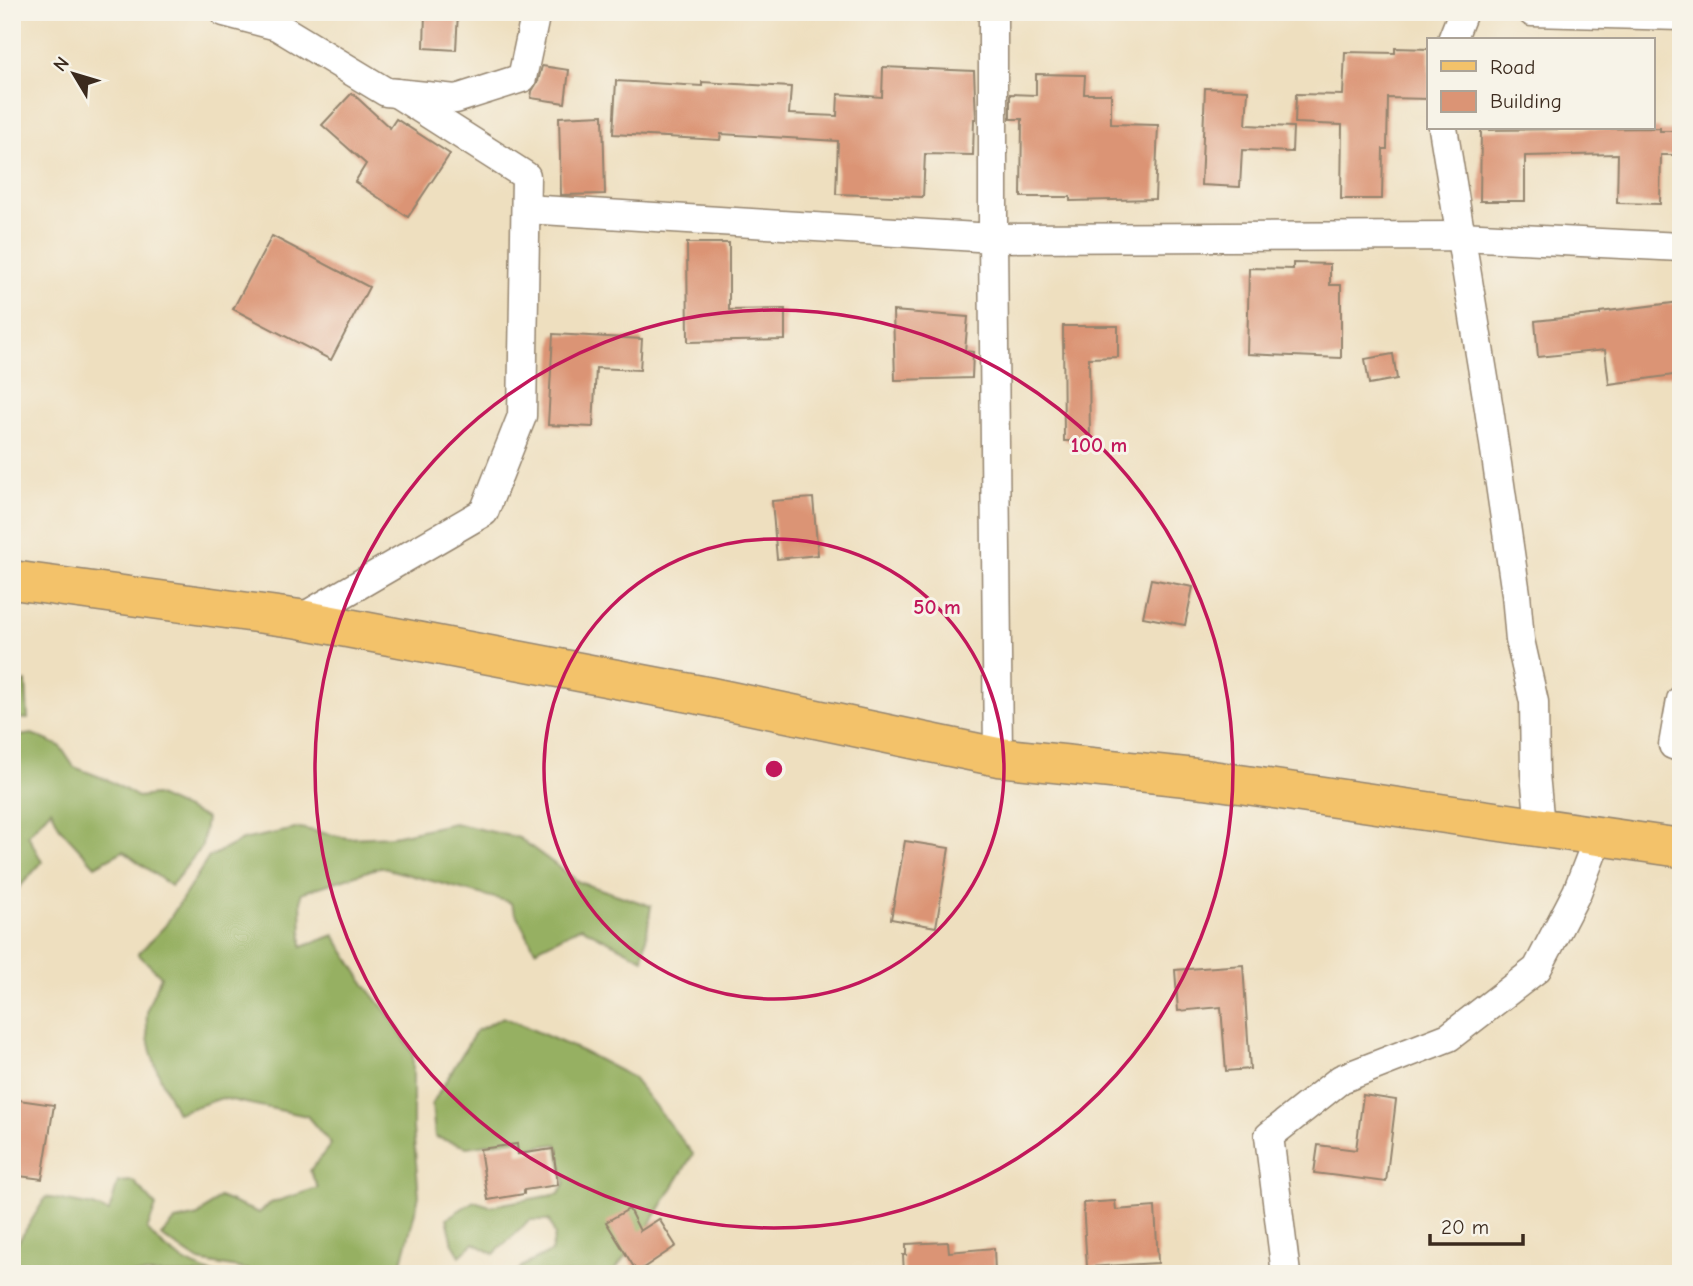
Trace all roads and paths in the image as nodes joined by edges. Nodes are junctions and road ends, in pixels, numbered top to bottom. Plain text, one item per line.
1 (224, 12) edge
2 (536, 12) edge
3 (993, 12) edge
4 (1463, 12) edge
5 (1532, 12) edge
6 (1681, 16) edge
7 (1453, 38) edge
8 (397, 93) junction
9 (1443, 130) edge
10 (526, 209) junction
11 (1461, 236) junction
12 (993, 238) junction
13 (1681, 247) edge
14 (12, 580) edge
15 (300, 619) junction
16 (1681, 700) edge
17 (1681, 748) edge
18 (998, 757) junction
19 (1540, 826) junction
20 (1599, 835) junction
21 (1681, 848) edge
22 (1286, 1274) edge

1 - 8 street
2 - 8 street
3 - 12 street
4 - 7 street
5 - 6 street
8 - 10 street
9 - 11 street
10 - 12 street
10 - 15 street
11 - 12 street
11 - 13 street
11 - 19 street
12 - 18 street
14 - 15 main road
15 - 18 main road
16 - 17 street
18 - 19 main road
19 - 20 main road
20 - 21 main road
20 - 22 street

